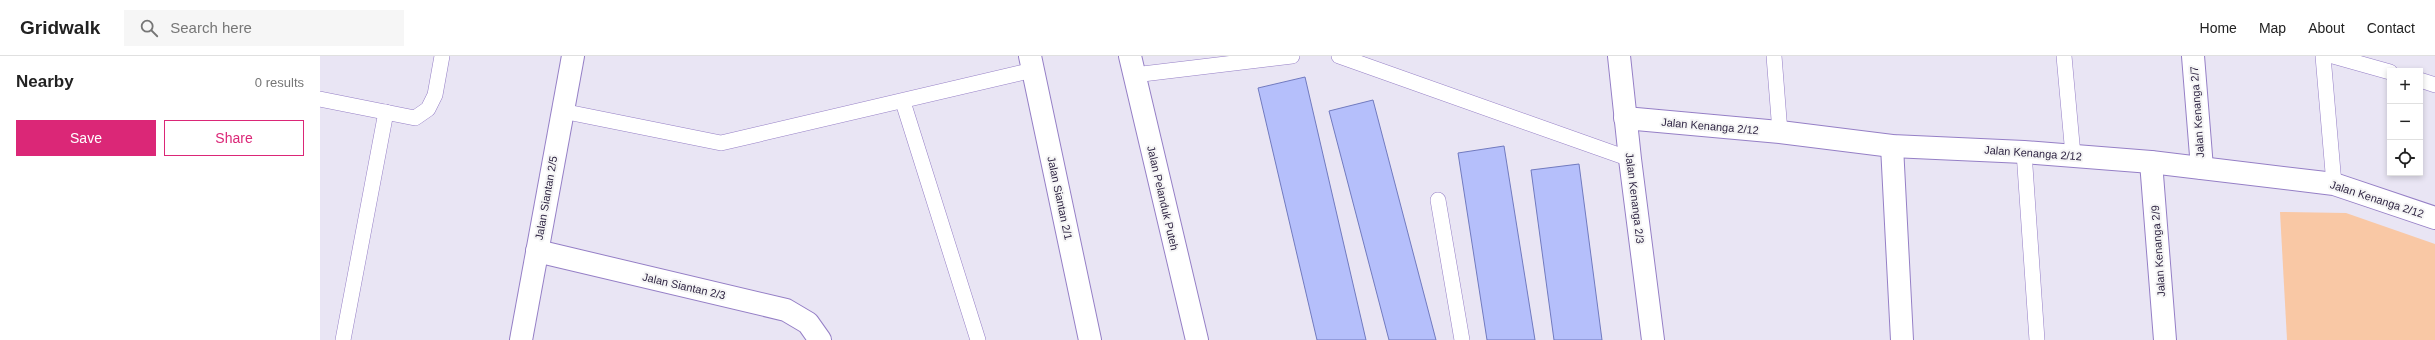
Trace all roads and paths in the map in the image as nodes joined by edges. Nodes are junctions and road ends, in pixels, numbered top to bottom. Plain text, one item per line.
1 (442, 56) edge
2 (573, 56) edge
3 (1292, 56) edge
4 (1340, 56) edge
5 (1620, 56) edge
6 (1774, 56) edge
7 (2064, 56) edge
8 (2193, 56) edge
9 (2323, 56) edge
10 (2333, 56) edge
11 (1032, 63) edge
12 (1132, 66) edge
13 (2387, 71) edge
14 (2423, 81) edge
15 (2435, 84) edge
16 (320, 99) edge
17 (903, 102) junction
18 (562, 111) junction
19 (386, 112) junction
20 (1625, 118) junction
21 (1780, 132) junction
22 (1892, 146) junction
23 (2024, 152) junction
24 (2073, 155) junction
25 (1630, 159) junction
26 (2151, 162) junction
27 (2202, 168) junction
28 (2334, 184) junction
29 (1438, 200) dead end
30 (2435, 218) edge
31 (537, 251) junction
32 (343, 340) edge
33 (520, 340) edge
34 (820, 340) edge
35 (978, 340) edge
36 (1090, 340) edge
37 (1197, 340) edge
38 (1462, 340) edge
39 (1653, 340) edge
40 (1902, 340) edge
41 (2037, 340) edge
42 (2165, 340) edge

1 - 19 lane
2 - 18 street, Jalan Siantan 2/5
3 - 12 lane
4 - 25 lane
5 - 20 street, Jalan Kenanga 2/3
6 - 21 lane
7 - 24 lane
8 - 27 street, Jalan Kenanga 2/7
9 - 28 lane
10 - 13 lane
11 - 17 lane
11 - 36 street, Jalan Siantan 2/1
12 - 37 street, Jalan Pelanduk Puteh
14 - 15 lane
16 - 19 lane
17 - 18 lane
17 - 35 lane
18 - 31 street, Jalan Siantan 2/5
19 - 32 lane
20 - 21 street, Jalan Kenanga 2/12
20 - 25 street, Jalan Kenanga 2/3
21 - 22 street, Jalan Kenanga 2/12
22 - 23 street, Jalan Kenanga 2/12
22 - 40 street
23 - 24 street, Jalan Kenanga 2/12
23 - 41 lane
24 - 26 street, Jalan Kenanga 2/12
25 - 39 street, Jalan Kenanga 2/3
26 - 27 street, Jalan Kenanga 2/12
26 - 42 street, Jalan Kenanga 2/9
27 - 28 street, Jalan Kenanga 2/12
28 - 30 street, Jalan Kenanga 2/12
29 - 38 lane
31 - 33 street, Jalan Siantan 2/5
31 - 34 street, Jalan Siantan 2/3

